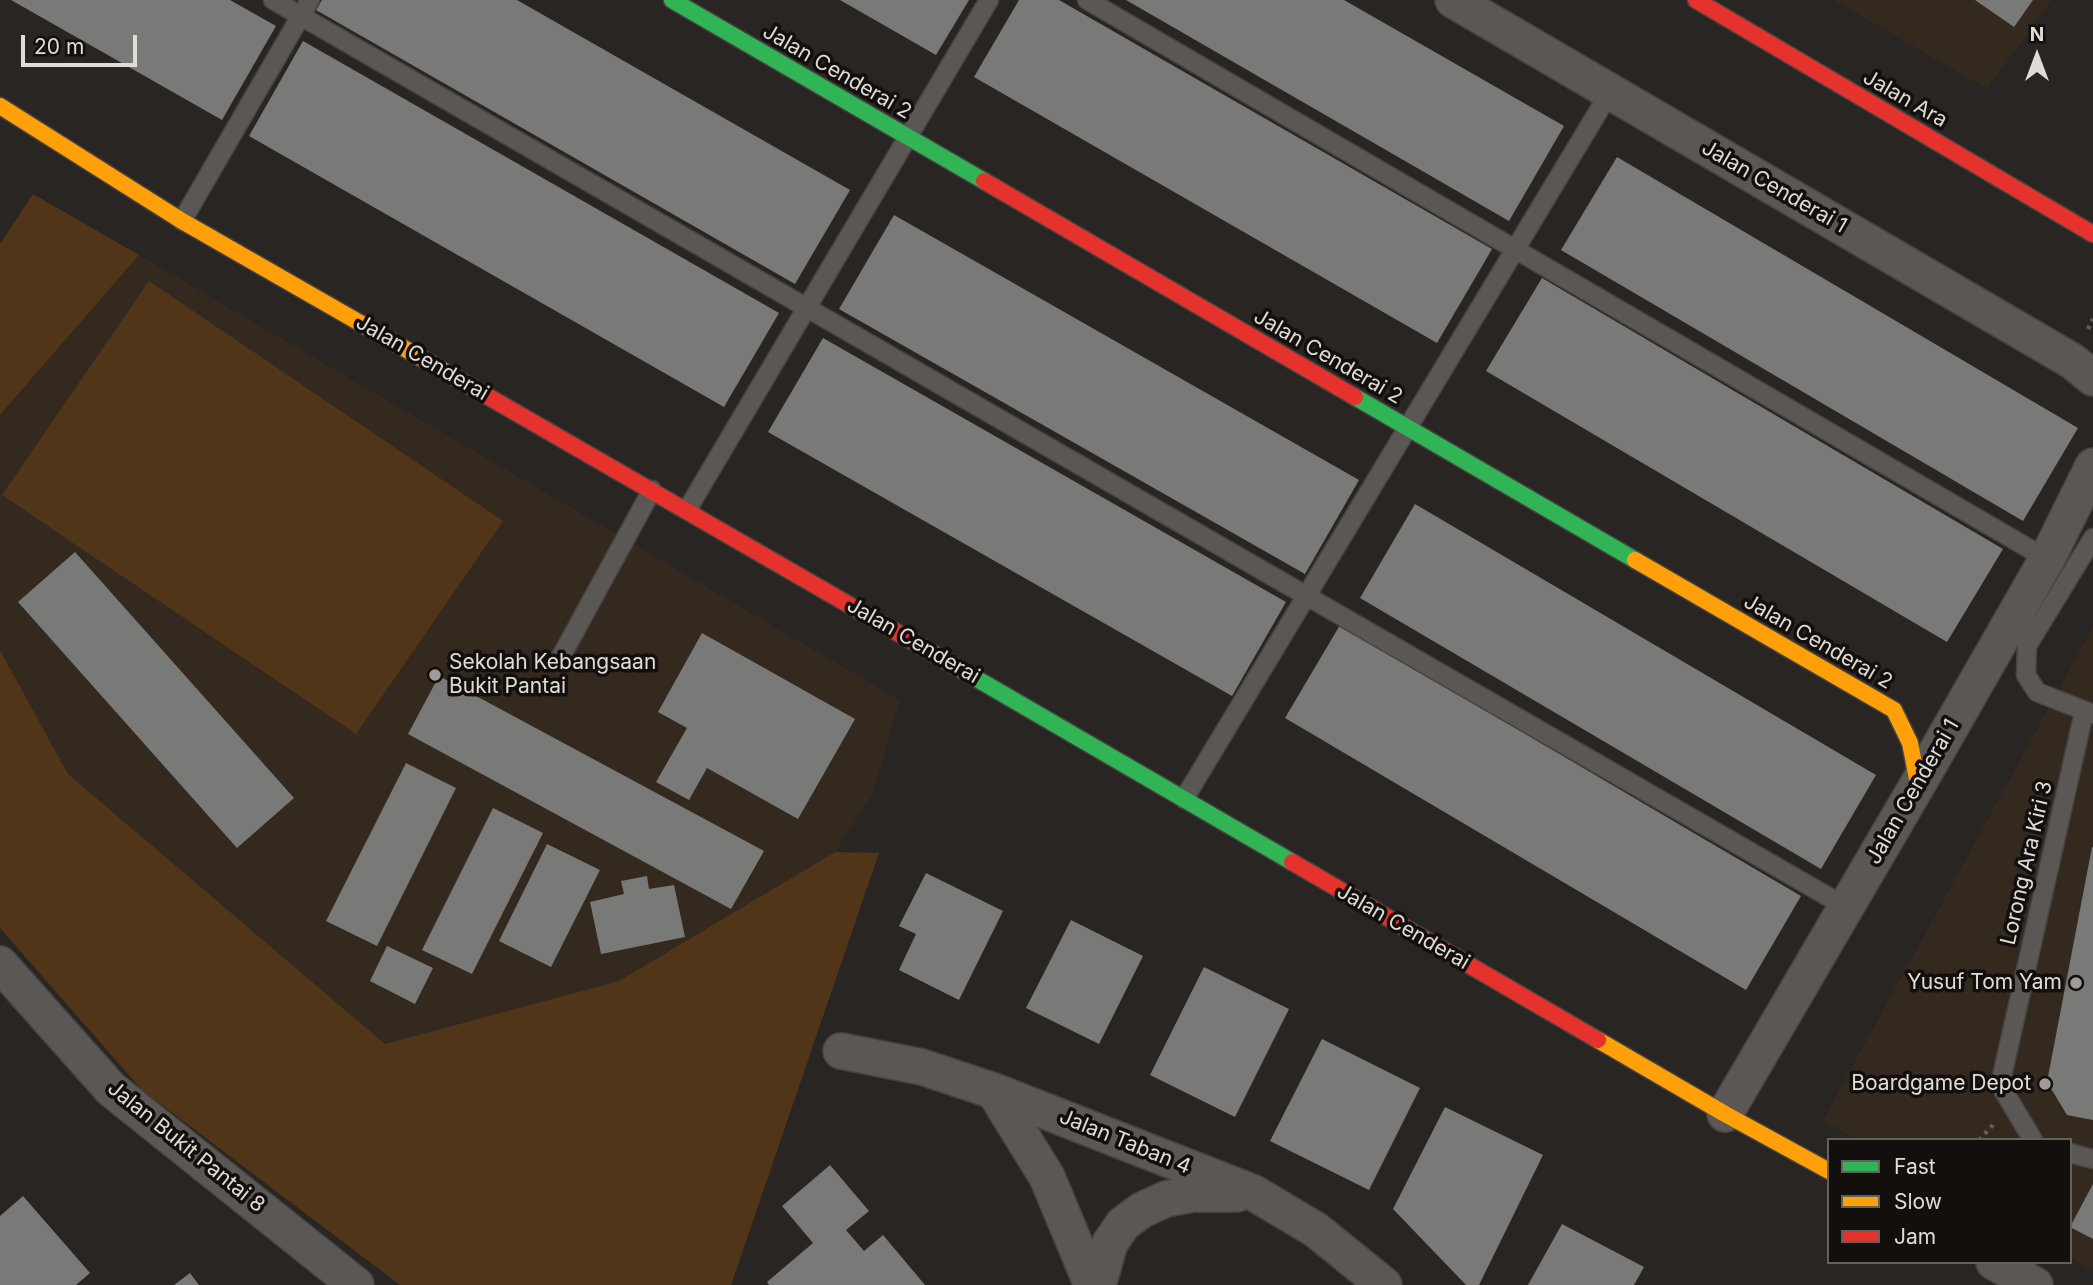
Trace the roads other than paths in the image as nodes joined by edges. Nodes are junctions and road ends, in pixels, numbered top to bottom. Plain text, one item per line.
1 (273, 0) edge
2 (310, 0) edge
3 (672, 0) edge
4 (989, 0) edge
5 (1087, 0) edge
6 (1453, 0) edge
7 (1696, 0) edge
8 (301, 16) junction
9 (1611, 92) junction
10 (0, 106) edge
11 (908, 137) junction
12 (182, 221) junction
13 (2091, 227) edge
14 (1516, 250) junction
15 (806, 307) junction
16 (2082, 369) edge
17 (1408, 428) junction
18 (2093, 466) edge
19 (652, 490) junction
20 (687, 510) junction
21 (2093, 538) edge
22 (2047, 559) junction
23 (1307, 596) junction
24 (558, 662) dead end
25 (2089, 713) edge
26 (1918, 784) junction
27 (1184, 799) junction
28 (1846, 907) junction
29 (0, 964) edge
30 (841, 1051) dead end
31 (995, 1091) junction
32 (1725, 1114) junction
33 (2032, 1138) edge
34 (2072, 1154) edge
35 (2093, 1159) edge
36 (1827, 1170) edge
37 (1254, 1194) junction
38 (1998, 1264) edge
39 (356, 1285) edge
40 (1092, 1285) edge
41 (1098, 1285) edge
42 (1384, 1285) edge
43 (2035, 1285) edge

1 - 8 lane
2 - 8 lane
3 - 11 street, Jalan Cenderai 2
4 - 11 lane
5 - 14 lane
6 - 9 street, Jalan Cenderai 1
7 - 13 street, Jalan Ara
8 - 12 lane
8 - 15 lane
9 - 14 lane
9 - 16 street, Jalan Cenderai 1
10 - 12 street, Jalan Cenderai
11 - 15 lane
11 - 17 street, Jalan Cenderai 2
12 - 19 street, Jalan Cenderai
14 - 17 lane
14 - 22 lane
15 - 20 lane
15 - 23 lane
17 - 23 lane
17 - 26 street, Jalan Cenderai 2
18 - 22 street, Jalan Cenderai 1
19 - 20 street, Jalan Cenderai
19 - 24 lane
20 - 27 street, Jalan Cenderai
21 - 25 lane
22 - 26 street, Jalan Cenderai 1
23 - 27 lane
23 - 28 lane
25 - 33 lane, Lorong Ara Kiri 3
26 - 28 street, Jalan Cenderai 1
27 - 32 street, Jalan Cenderai
28 - 32 street, Jalan Cenderai 1
29 - 39 street, Jalan Bukit Pantai 8
30 - 31 street, Jalan Taban 4
31 - 37 street, Jalan Taban 4
31 - 40 street
32 - 36 street, Jalan Cenderai
34 - 35 lane
37 - 41 street
37 - 42 street, Jalan Taban 4
38 - 43 street

